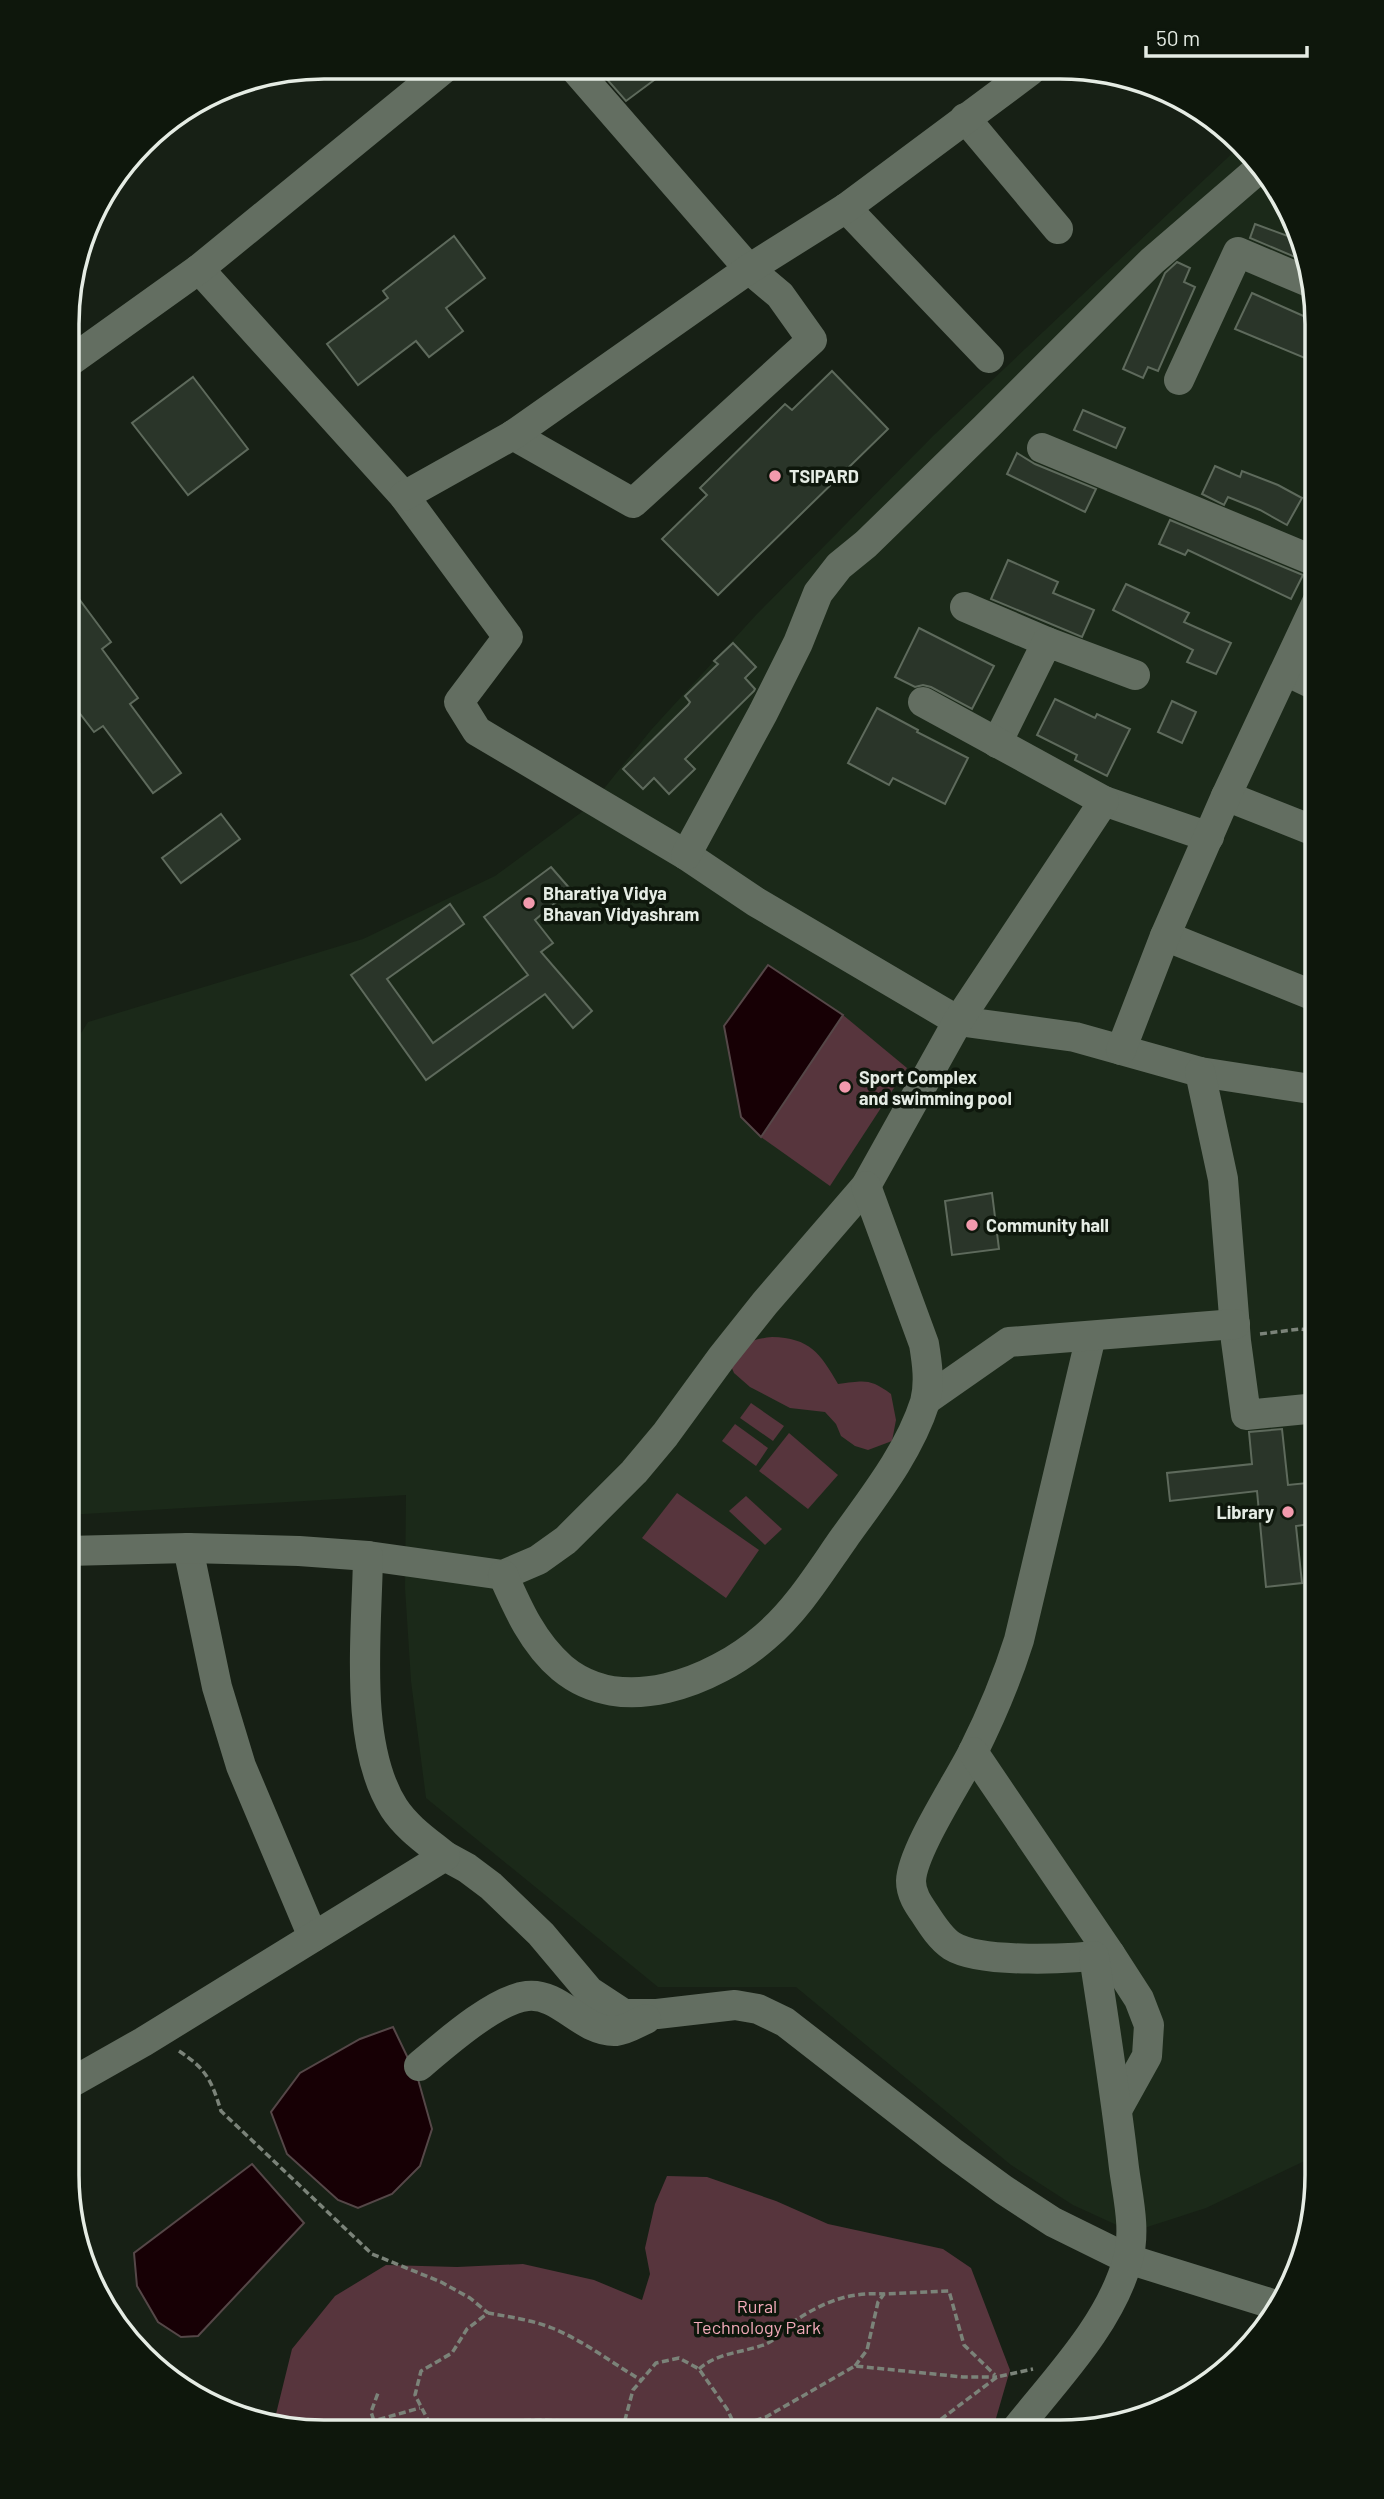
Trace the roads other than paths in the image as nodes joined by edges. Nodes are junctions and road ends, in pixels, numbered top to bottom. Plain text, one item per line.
1 (431, 79) edge
2 (584, 79) edge
3 (1019, 79) edge
4 (965, 118) junction
5 (1254, 174) edge
6 (846, 208) junction
7 (1058, 229) dead end
8 (199, 269) junction
9 (749, 269) junction
10 (1301, 279) edge
11 (79, 355) edge
12 (989, 358) dead end
13 (1178, 380) dead end
14 (513, 435) junction
15 (1042, 447) dead end
16 (404, 496) junction
17 (1305, 557) edge
18 (965, 607) dead end
19 (1305, 629) edge
20 (1047, 642) junction
21 (1286, 671) junction
22 (1135, 675) dead end
23 (1305, 680) edge
24 (923, 702) dead end
25 (996, 743) junction
26 (1226, 796) junction
27 (1104, 800) junction
28 (1305, 827) edge
29 (1209, 837) junction
30 (686, 855) junction
31 (1166, 936) junction
32 (1305, 992) edge
33 (958, 1021) junction
34 (1121, 1050) junction
35 (1200, 1072) junction
36 (1305, 1088) edge
37 (866, 1186) junction
38 (1235, 1332) junction
39 (1091, 1336) junction
40 (926, 1400) junction
41 (1305, 1409) edge
42 (188, 1548) junction
43 (79, 1551) edge
44 (368, 1556) junction
45 (503, 1575) junction
46 (973, 1752) junction
47 (445, 1856) junction
48 (313, 1937) junction
49 (1102, 1955) junction
50 (657, 2014) junction
51 (419, 2066) dead end
52 (79, 2078) edge
53 (1118, 2110) junction
54 (1128, 2259) junction
55 (1269, 2303) edge
56 (1024, 2420) edge

1 - 8 street
2 - 9 street
3 - 4 street
4 - 6 street
4 - 7 street
5 - 30 street
6 - 9 street
6 - 12 street
8 - 11 street
8 - 16 street
9 - 14 street
9 - 14 street
10 - 13 street
14 - 16 street
15 - 17 street
16 - 30 street
18 - 20 street
19 - 21 street
20 - 22 street
20 - 25 street
21 - 23 street
21 - 26 street
24 - 25 street
25 - 27 street
26 - 28 street
26 - 29 street
27 - 29 street
27 - 33 street
29 - 31 street
30 - 33 street
31 - 32 street
31 - 34 street
33 - 34 street
33 - 37 street
34 - 35 street
35 - 36 street
35 - 38 street
37 - 40 street
37 - 45 street
38 - 39 street
38 - 41 street
39 - 40 street
39 - 46 street
40 - 45 street
42 - 43 street
42 - 44 street
42 - 48 street
44 - 45 street
44 - 47 street
46 - 49 street
46 - 49 street
47 - 48 street
47 - 50 street
48 - 52 street
49 - 53 street
49 - 53 street
50 - 51 street
50 - 54 street
53 - 54 street
54 - 55 street
54 - 56 street

